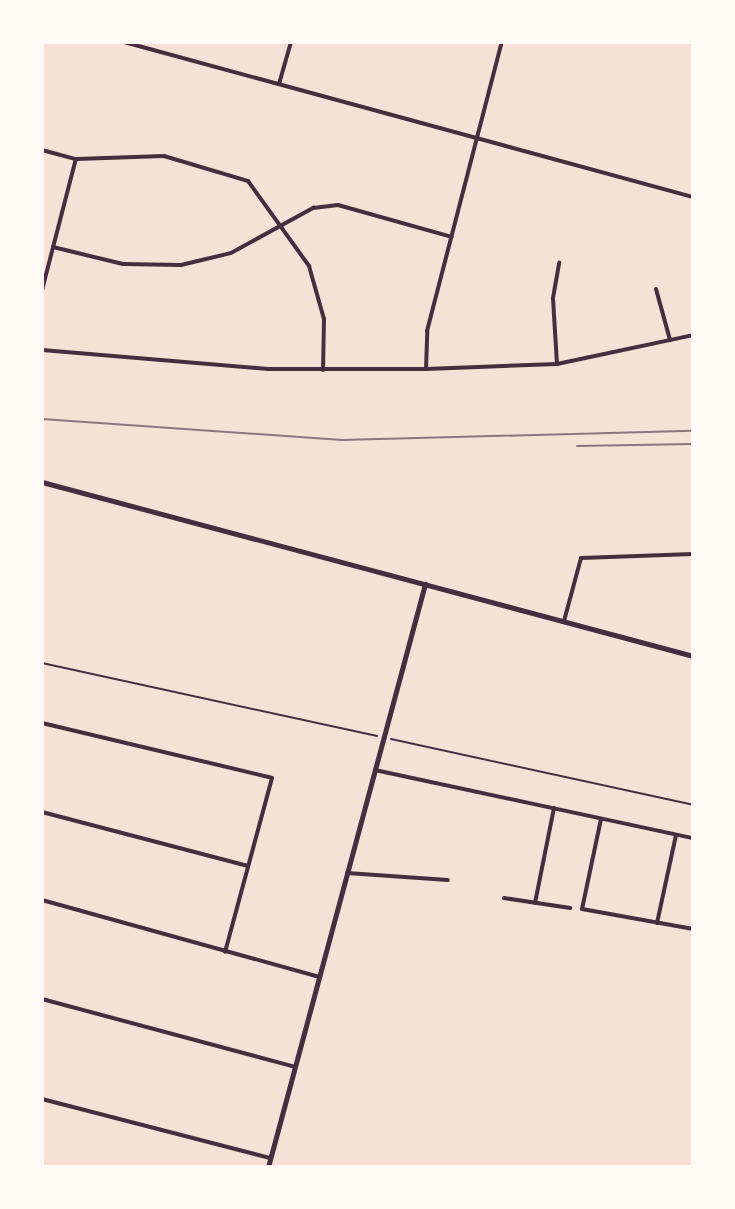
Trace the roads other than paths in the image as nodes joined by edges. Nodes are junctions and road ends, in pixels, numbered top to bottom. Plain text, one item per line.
1 (124, 42) edge
2 (291, 42) edge
3 (502, 42) edge
4 (279, 84) junction
5 (477, 138) junction
6 (42, 150) edge
7 (76, 159) junction
8 (693, 197) edge
9 (284, 222) junction
10 (452, 237) junction
11 (53, 247) junction
12 (559, 263) dead end
13 (656, 289) dead end
14 (42, 290) edge
15 (693, 335) edge
16 (670, 340) junction
17 (42, 350) edge
18 (557, 364) junction
19 (426, 369) junction
20 (323, 370) junction
21 (42, 482) edge
22 (693, 554) edge
23 (425, 584) junction
24 (564, 621) junction
25 (693, 656) edge
26 (42, 723) edge
27 (375, 770) junction
28 (554, 808) junction
29 (42, 812) edge
30 (601, 819) junction
31 (676, 835) junction
32 (693, 838) edge
33 (248, 866) junction
34 (347, 873) junction
35 (448, 880) dead end
36 (504, 898) dead end
37 (42, 900) edge
38 (535, 903) junction
39 (570, 908) dead end
40 (657, 923) junction
41 (693, 929) edge
42 (225, 952) junction
43 (319, 977) junction
44 (42, 999) edge
45 (295, 1067) junction
46 (42, 1099) edge
47 (270, 1158) junction
48 (268, 1167) edge

1 - 4 street
2 - 4 street
3 - 5 street
4 - 5 street
5 - 8 street
5 - 10 street
6 - 7 street
7 - 9 street
7 - 11 street
9 - 10 street
9 - 11 street
9 - 20 street
10 - 19 street
11 - 14 street
12 - 18 street
13 - 16 street
15 - 16 street
16 - 18 street
17 - 20 street
18 - 19 street
19 - 20 street
21 - 23 street
22 - 24 street
23 - 24 street
23 - 27 street
24 - 25 street
26 - 33 street
27 - 28 street
27 - 34 street
28 - 30 street
28 - 38 street
29 - 33 street
30 - 31 street
30 - 40 street
31 - 32 street
31 - 40 street
33 - 42 street
34 - 35 street
34 - 43 street
36 - 38 street
37 - 42 street
38 - 39 street
40 - 41 street
42 - 43 street
43 - 45 street
44 - 45 street
45 - 47 street
46 - 47 street
47 - 48 street

